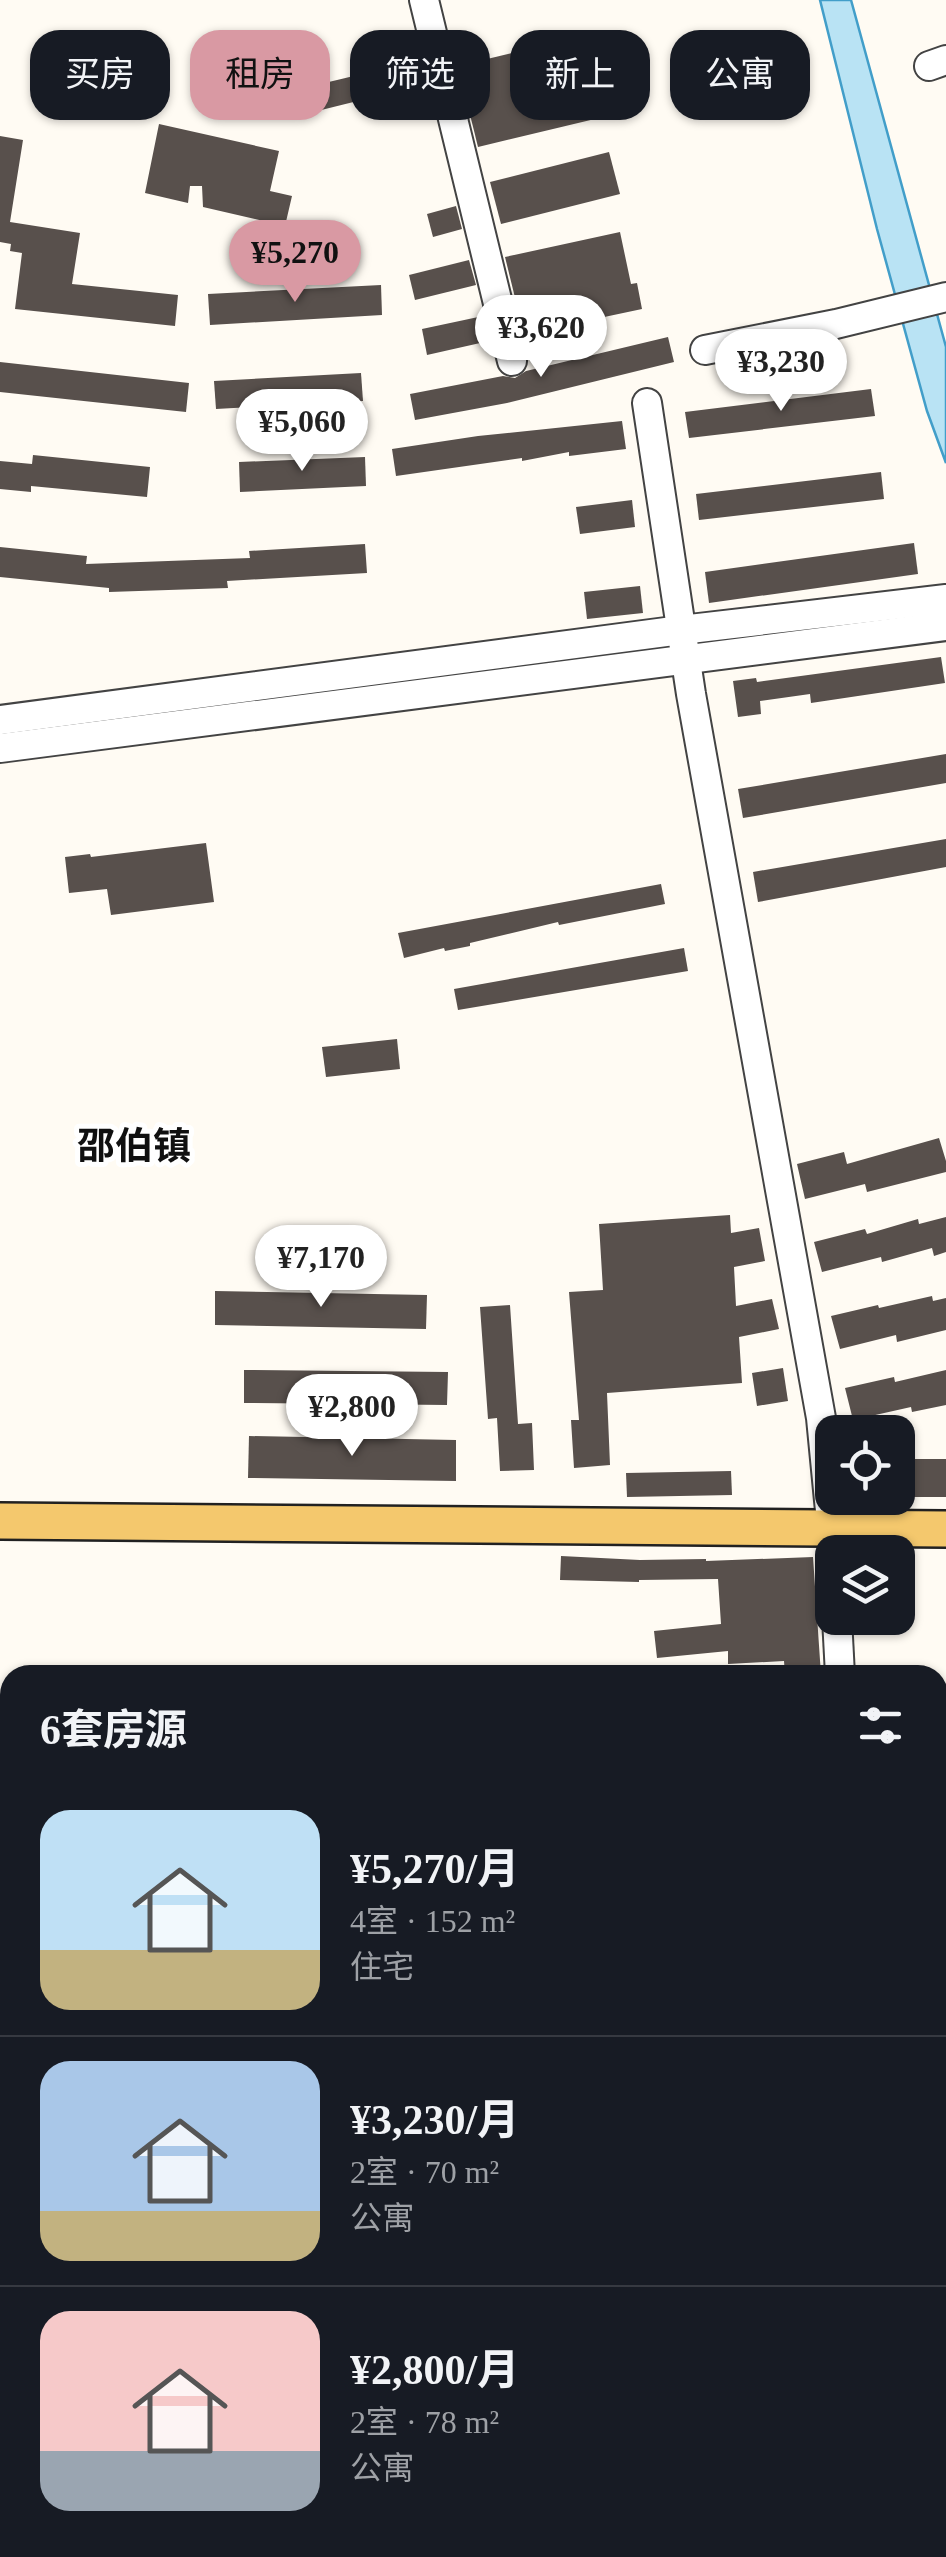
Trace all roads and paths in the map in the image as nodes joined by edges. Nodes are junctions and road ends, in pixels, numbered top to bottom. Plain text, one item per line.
1 (424, 0) edge
2 (946, 296) edge
3 (705, 350) dead end
4 (512, 361) dead end
5 (648, 402) dead end
6 (946, 598) edge
7 (946, 626) edge
8 (681, 630) junction
9 (686, 660) junction
10 (0, 720) edge
11 (0, 748) edge
12 (0, 1521) edge
13 (946, 1528) edge
14 (832, 1535) edge
15 (880, 1535) edge
16 (815, 1540) edge
17 (838, 1635) edge
18 (839, 1665) edge

1 - 4 street
2 - 3 street
5 - 8 street
6 - 8 street
7 - 9 street
8 - 9 street
8 - 10 street
9 - 11 street
9 - 14 street
12 - 16 main road
13 - 15 main road
17 - 18 street

